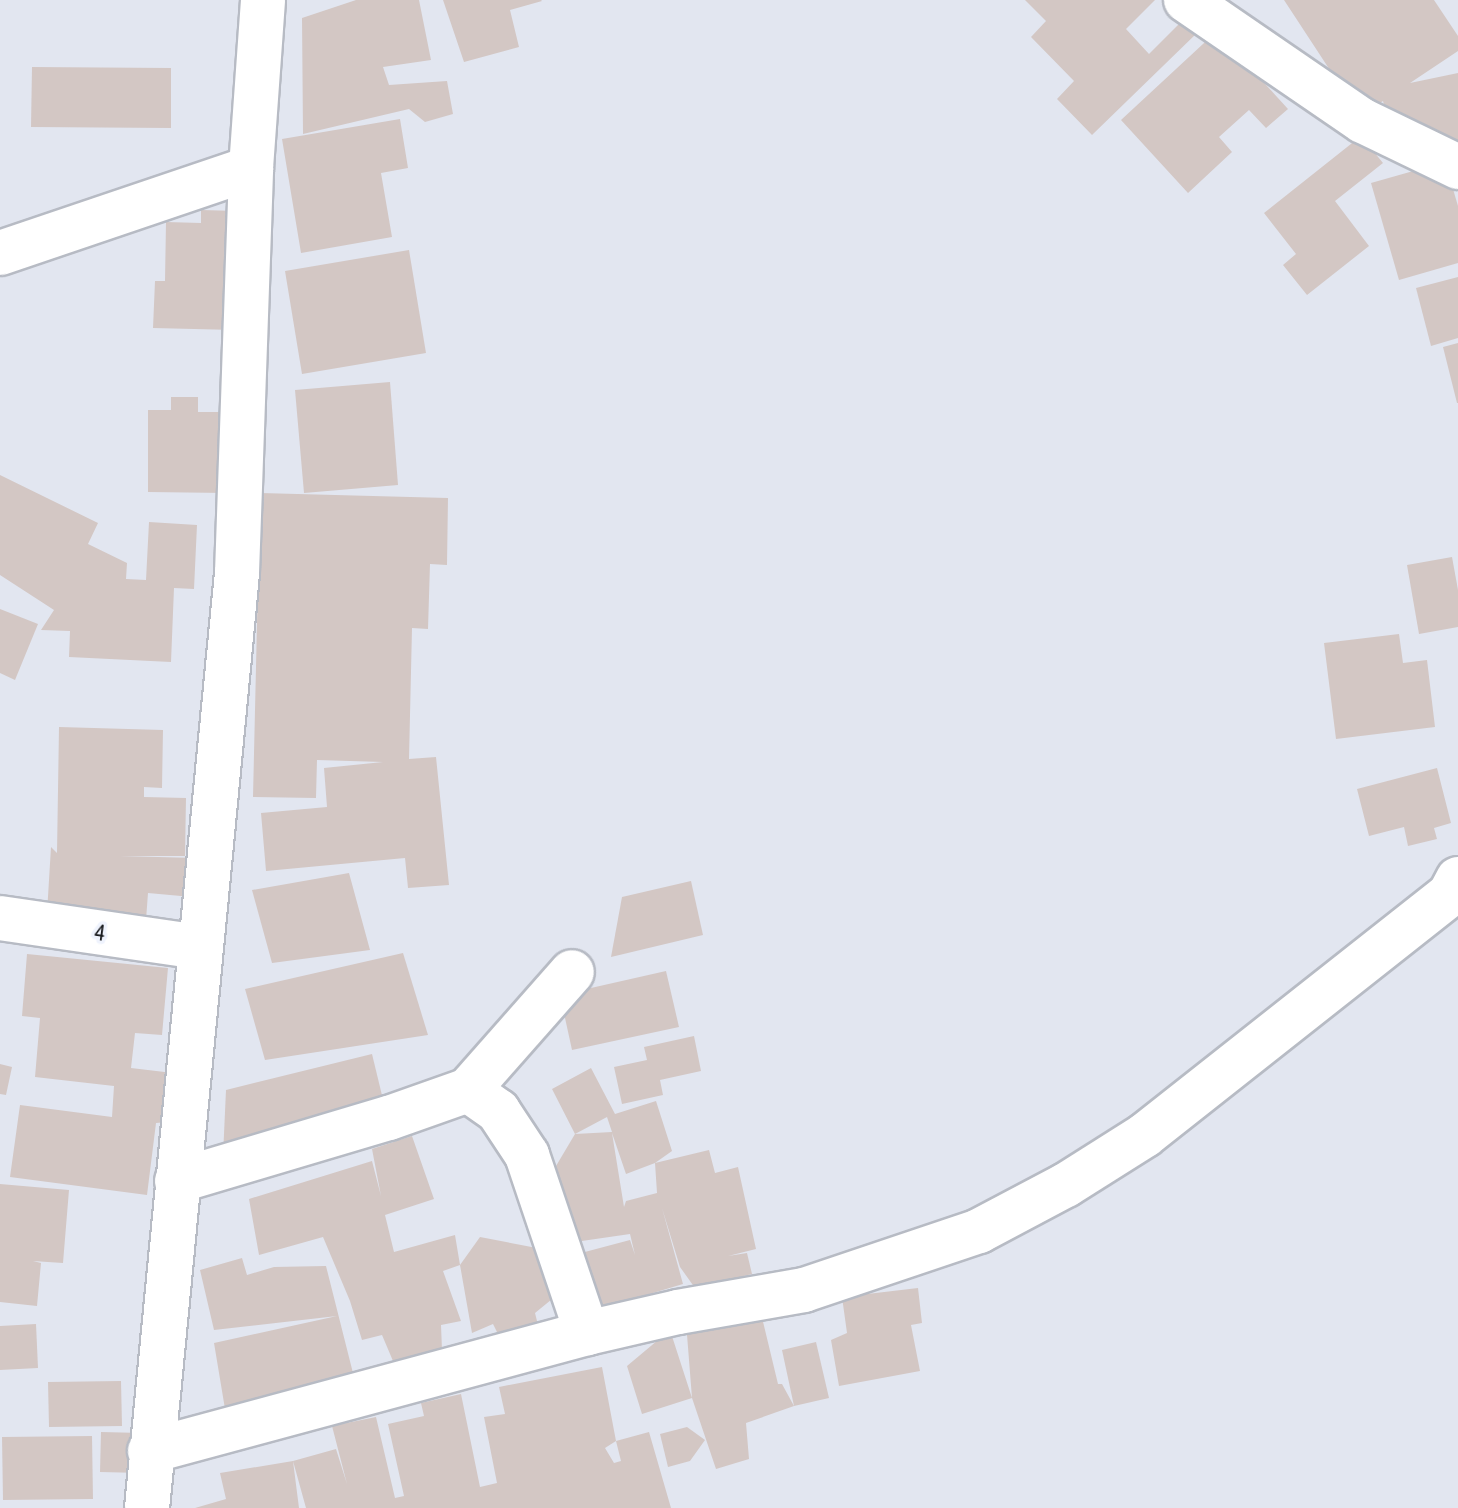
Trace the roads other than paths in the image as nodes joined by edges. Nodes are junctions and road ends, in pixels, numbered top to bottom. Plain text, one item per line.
1 (263, 0) edge
2 (1186, 0) edge
3 (1458, 167) edge
4 (251, 168) junction
5 (0, 253) edge
6 (1458, 879) edge
7 (0, 918) edge
8 (200, 947) junction
9 (572, 972) dead end
10 (468, 1090) junction
11 (177, 1181) junction
12 (587, 1333) junction
13 (150, 1451) junction
14 (147, 1508) edge

1 - 4 street
2 - 3 street
4 - 5 street
4 - 8 street
6 - 12 street
7 - 8 street, 4
8 - 11 street
9 - 10 street
10 - 11 street
10 - 12 street
11 - 13 street
12 - 13 street
13 - 14 street

